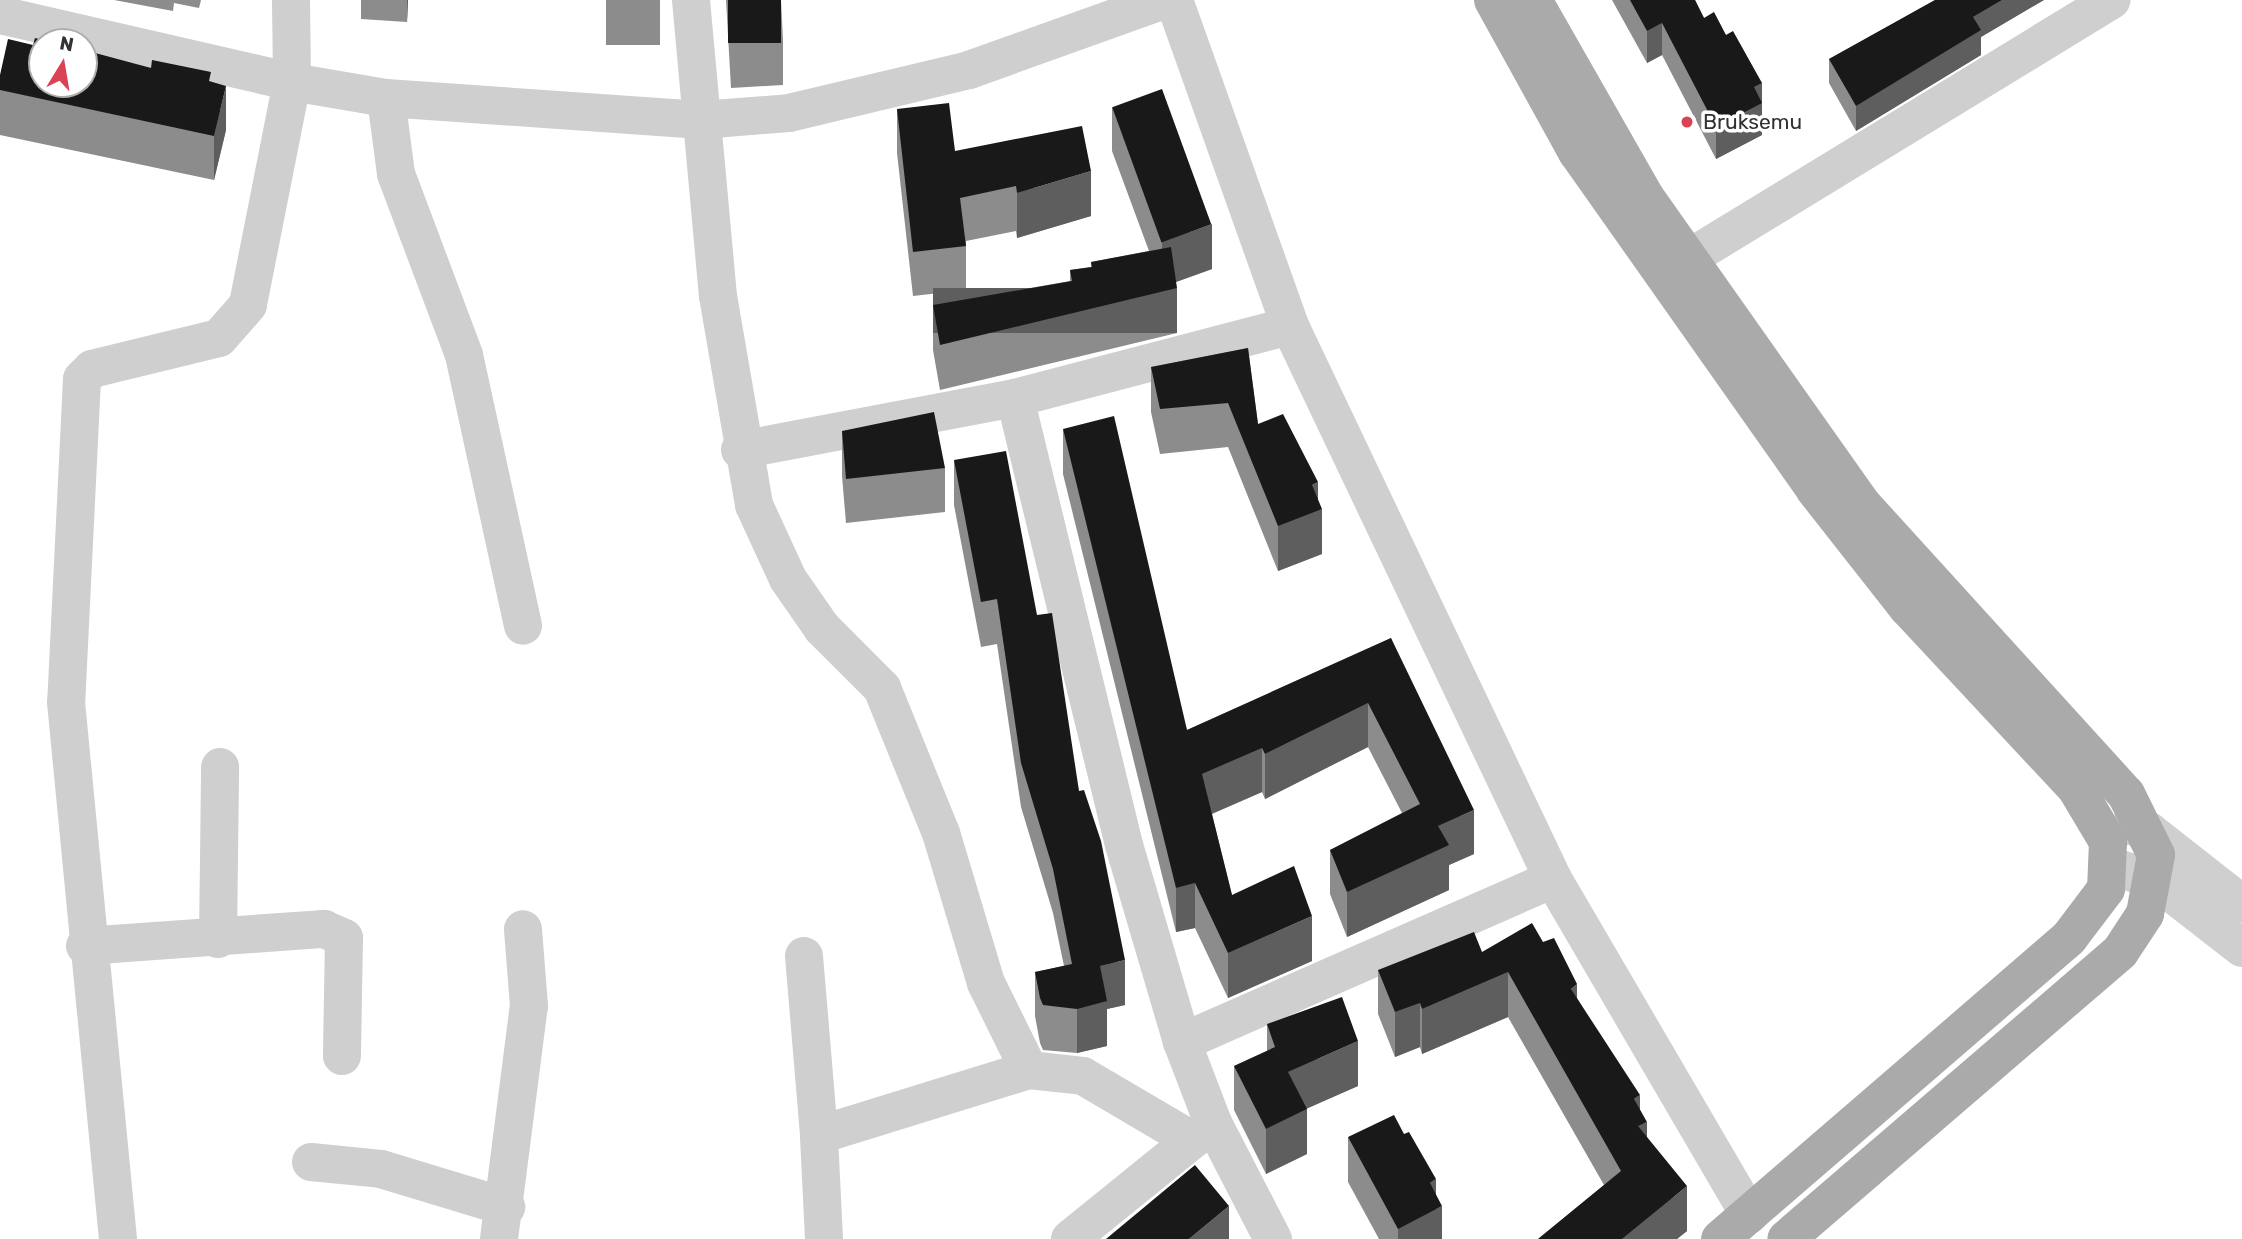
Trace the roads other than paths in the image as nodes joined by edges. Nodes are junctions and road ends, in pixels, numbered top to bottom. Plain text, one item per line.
1 (291, 0) edge
2 (691, 0) edge
3 (1164, 0) edge
4 (1174, 0) edge
5 (1493, 0) edge
6 (1533, 0) edge
7 (2112, 0) edge
8 (0, 15) edge
9 (292, 82) junction
10 (386, 98) junction
11 (701, 120) junction
12 (1689, 258) junction
13 (1290, 326) junction
14 (1015, 398) junction
15 (740, 450) junction
16 (523, 626) dead end
17 (220, 767) dead end
18 (2098, 818) junction
19 (2149, 831) junction
20 (2109, 865) junction
21 (1553, 880) junction
22 (2156, 881) junction
23 (2242, 904) edge
24 (523, 929) dead end
25 (218, 939) junction
26 (85, 946) junction
27 (2242, 948) edge
28 (804, 956) dead end
29 (1182, 1042) junction
30 (342, 1056) dead end
31 (1029, 1070) junction
32 (1202, 1131) junction
33 (820, 1135) junction
34 (311, 1162) dead end
35 (1749, 1215) junction
36 (502, 1223) edge
37 (1796, 1236) edge
38 (118, 1239) edge
39 (824, 1239) edge
40 (1070, 1239) edge
41 (1272, 1239) edge
42 (1720, 1239) edge

1 - 9 street
2 - 11 street
3 - 11 street
4 - 13 street
5 - 18 main road
6 - 12 main road
7 - 12 street
8 - 9 street
9 - 10 street
9 - 26 street
10 - 11 street
10 - 16 street
11 - 15 street
12 - 19 main road
13 - 14 street
13 - 21 street
14 - 15 street
14 - 29 street
15 - 31 street
17 - 25 street
18 - 19 street
18 - 20 main road
19 - 22 main road
19 - 23 street
20 - 22 street
20 - 35 main road
21 - 29 street
21 - 35 street
22 - 27 street
22 - 37 main road
24 - 36 street
25 - 26 street
25 - 30 street
26 - 38 street
28 - 33 street
29 - 32 street
31 - 32 street
31 - 33 street
32 - 40 street
32 - 41 street
33 - 39 street
34 - 36 street
35 - 42 main road

